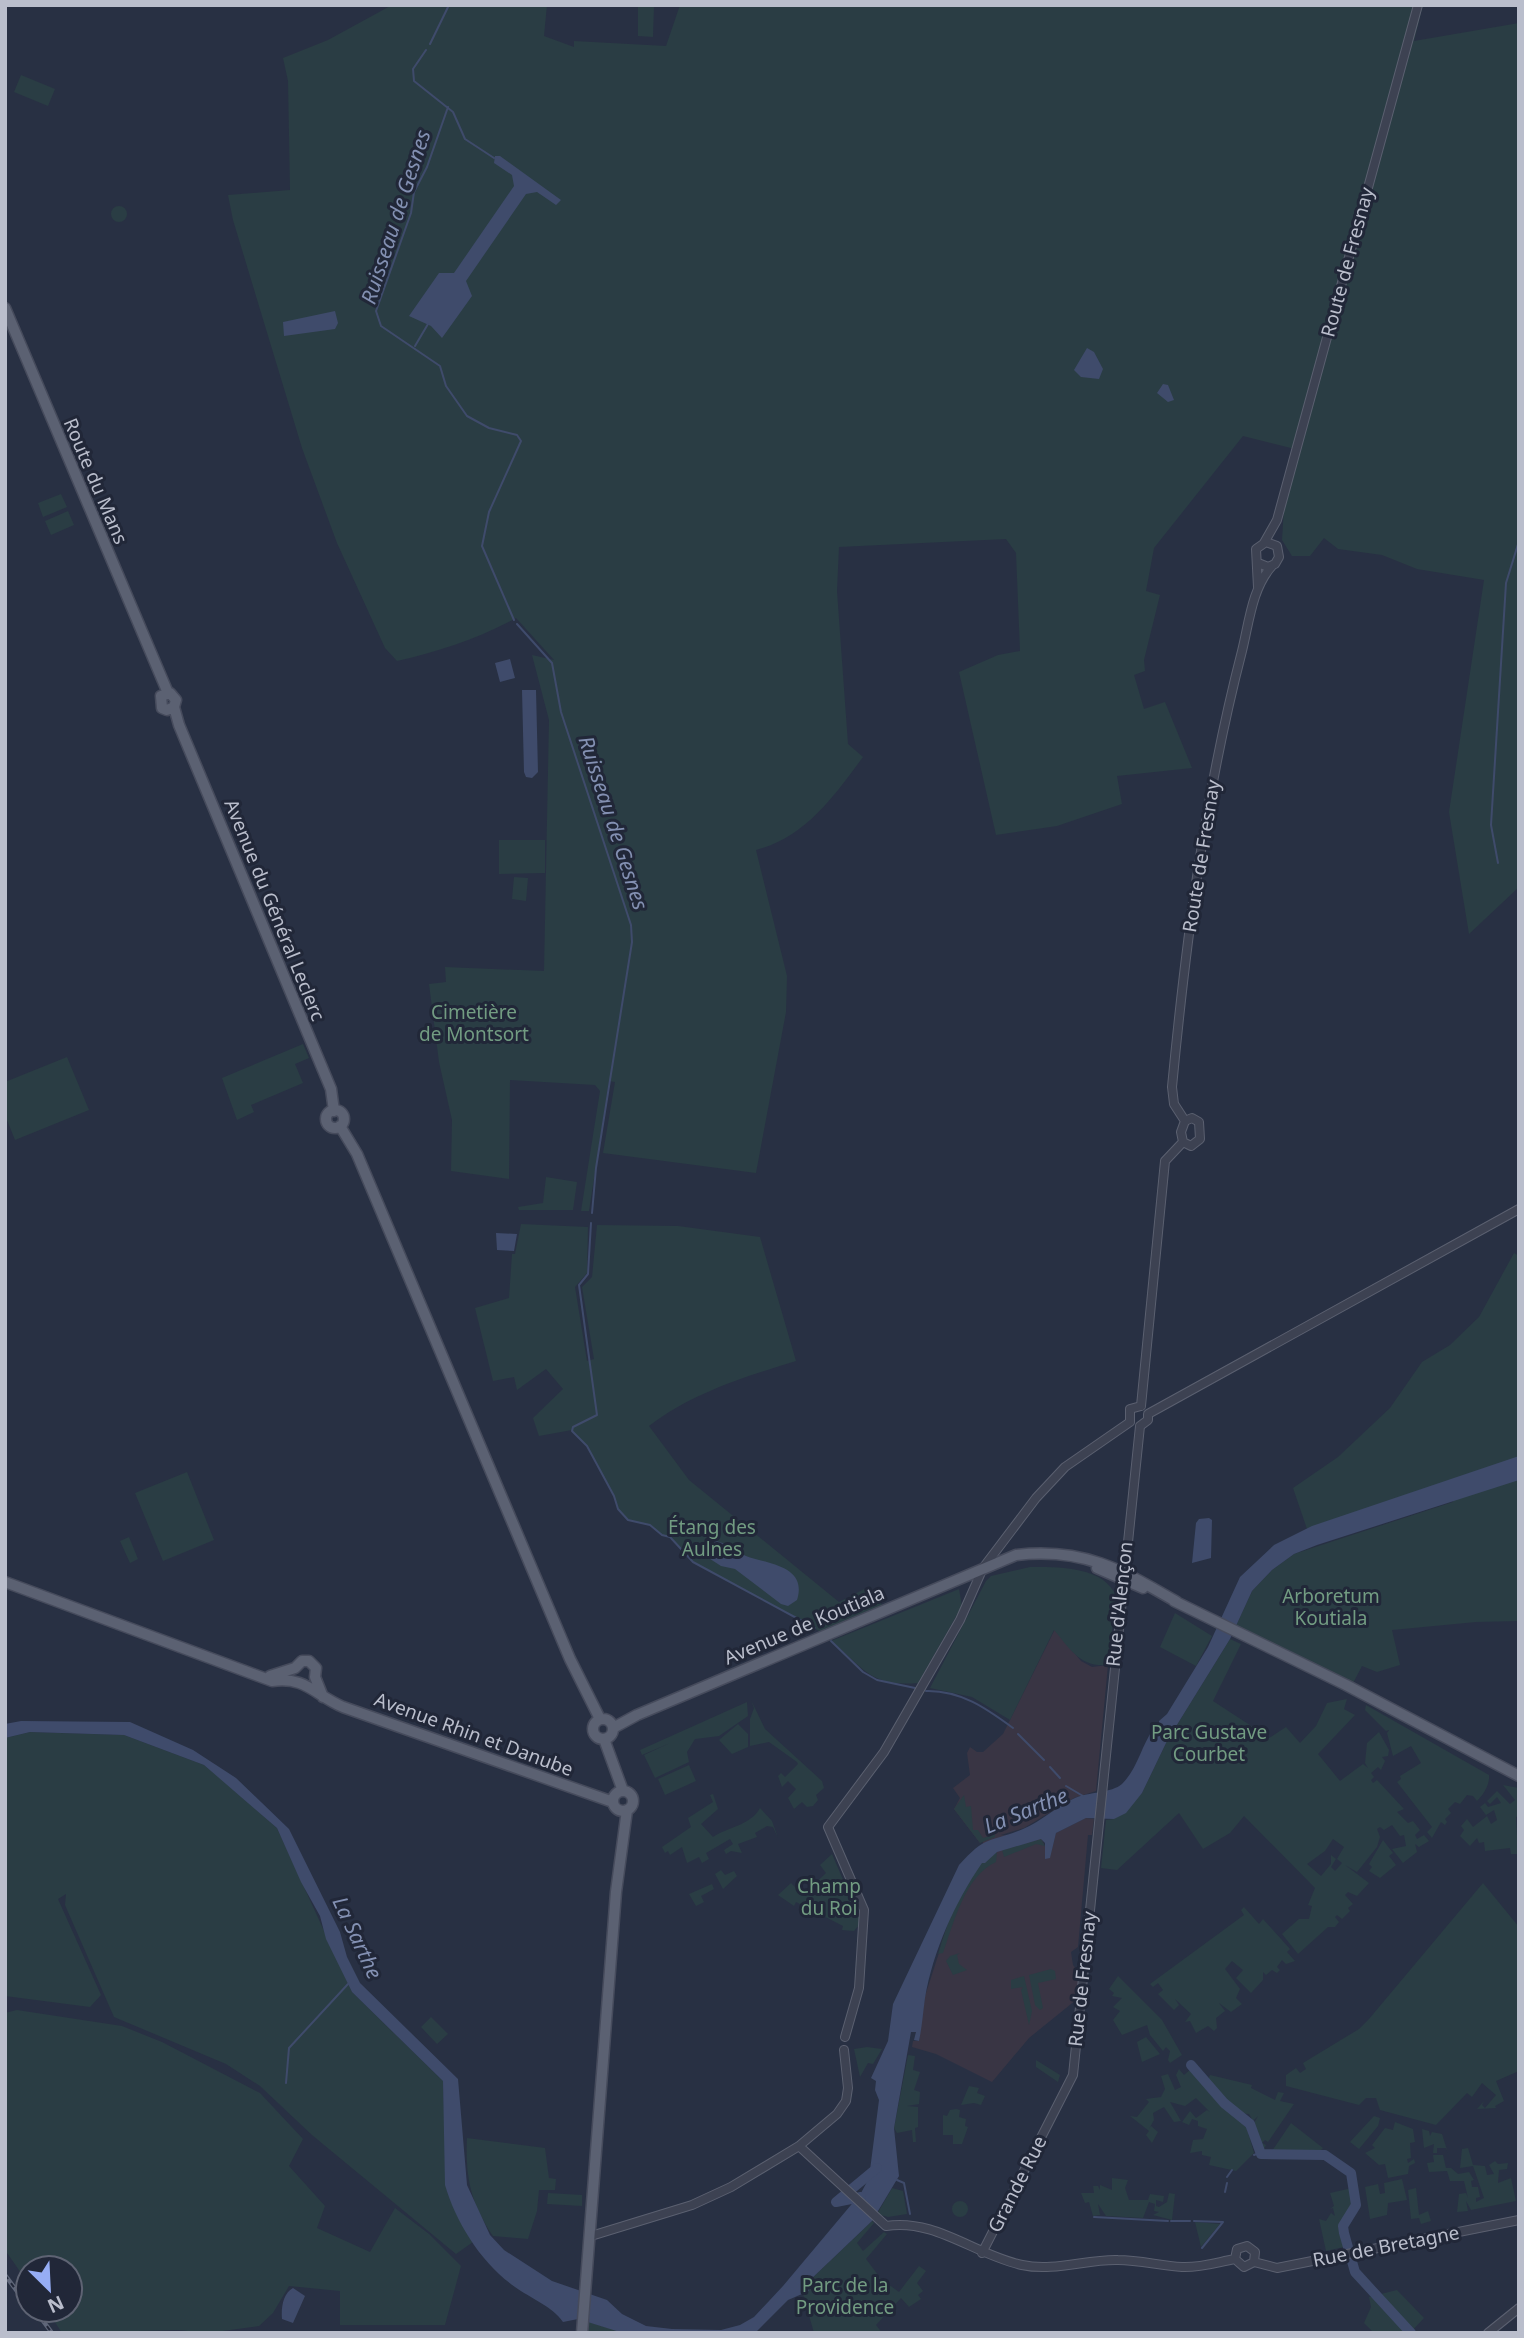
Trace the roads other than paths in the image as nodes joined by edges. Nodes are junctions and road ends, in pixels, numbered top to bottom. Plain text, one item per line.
1 (1418, 5) edge
2 (5, 308) edge
3 (1277, 520) junction
4 (1264, 543) junction
5 (1276, 547) junction
6 (1258, 563) junction
7 (1272, 566) junction
8 (1258, 590) junction
9 (171, 709) joint
10 (1185, 1121) junction
11 (1183, 1142) junction
12 (1519, 1209) edge
13 (1140, 1406) junction
14 (1148, 1414) junction
15 (1130, 1422) junction
16 (1140, 1426) junction
17 (983, 1568) junction
18 (966, 1575) junction
19 (1122, 1575) junction
20 (5, 1582) edge
21 (971, 1596) junction
22 (604, 1723) junction
23 (604, 1739) junction
24 (1519, 1776) edge
25 (623, 1791) junction
26 (620, 1808) junction
27 (1097, 1837) joint
28 (845, 2037) dead end
29 (844, 2050) dead end
30 (1052, 2116) joint
31 (799, 2146) junction
32 (1519, 2220) edge
33 (591, 2236) junction
34 (982, 2253) junction
35 (1235, 2259) junction
36 (1254, 2262) junction
37 (1519, 2308) edge
38 (583, 2327) edge
39 (1488, 2333) edge

1 - 3 street, Route de Fresnay
2 - 9 main road, Route du Mans
3 - 4 street, Route de Fresnay
3 - 5 street, Route de Fresnay
4 - 5 street
4 - 6 street
5 - 7 street
6 - 7 street
6 - 8 street, Route de Fresnay
7 - 8 street, Route de Fresnay
8 - 10 street, Route de Fresnay
9 - 22 main road, Avenue du Général Leclerc
10 - 11 street
10 - 11 street
11 - 13 street
12 - 14 street
13 - 14 street
13 - 15 street
14 - 16 street
15 - 16 street
15 - 17 street
16 - 19 street, Rue d'Alençon
17 - 18 main road, Avenue de Koutiala
17 - 19 main road, Avenue de Koutiala
17 - 21 street
18 - 21 street
18 - 22 main road, Avenue de Koutiala
19 - 24 main road, Avenue de Koutiala
19 - 27 street, Rue d'Alençon
20 - 26 main road, Avenue Rhin et Danube
21 - 28 street
22 - 23 main road
22 - 23 main road
23 - 25 main road
25 - 26 main road
25 - 26 main road
26 - 33 main road
27 - 30 street, Rue de Fresnay
29 - 31 street
30 - 34 street, Grande Rue
31 - 33 street
31 - 34 street
32 - 36 street, Rue de Bretagne
33 - 38 main road
34 - 35 street
35 - 36 street
35 - 36 street
37 - 39 street

